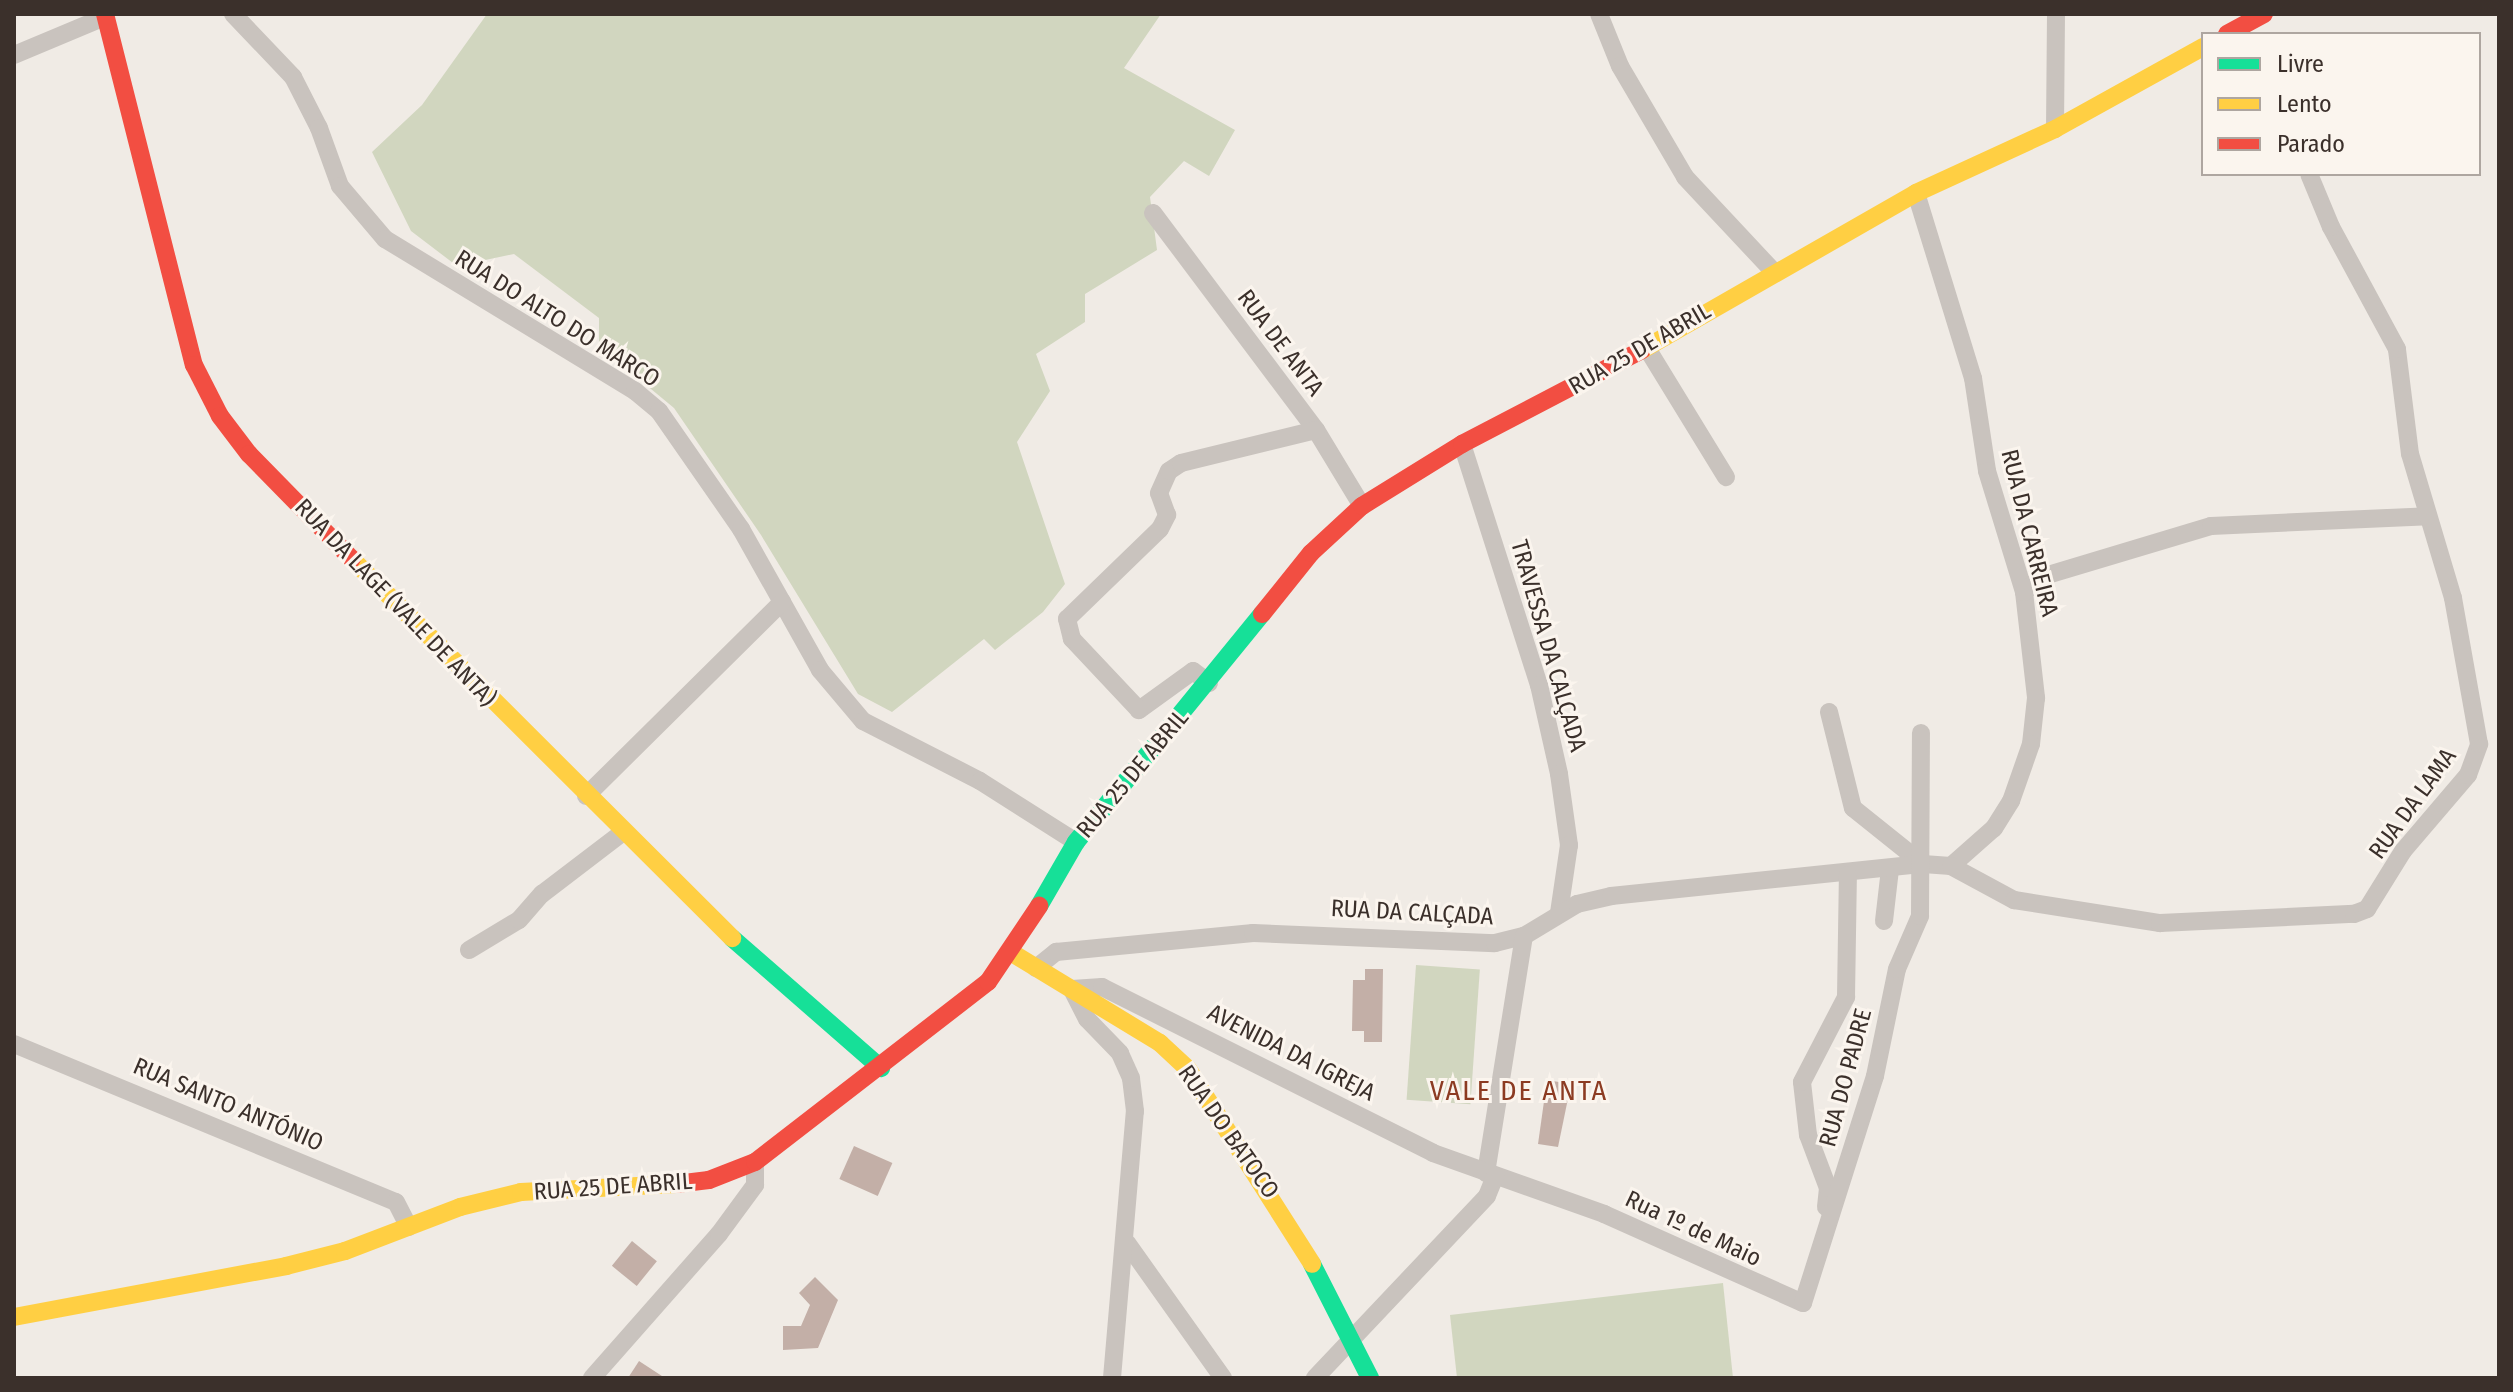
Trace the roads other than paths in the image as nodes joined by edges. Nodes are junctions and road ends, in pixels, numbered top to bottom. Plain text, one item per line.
1 (233, 14) edge
2 (1599, 14) edge
3 (105, 15) edge
4 (2060, 17) edge
5 (2255, 23) edge
6 (2232, 32) edge
7 (2201, 48) edge
8 (14, 55) edge
9 (2055, 129) junction
10 (2310, 176) edge
11 (1916, 193) junction
12 (1153, 213) dead end
13 (1774, 272) junction
14 (1645, 345) junction
15 (1316, 430) junction
16 (1462, 444) junction
17 (1726, 477) dead end
18 (1362, 506) junction
19 (2428, 516) junction
20 (2024, 592) junction
21 (782, 602) junction
22 (1209, 683) junction
23 (1829, 712) dead end
24 (1921, 733) dead end
25 (586, 796) junction
26 (623, 832) junction
27 (1076, 842) junction
28 (1923, 864) junction
29 (1951, 866) junction
30 (1890, 869) junction
31 (1848, 875) junction
32 (1559, 913) junction
33 (1884, 921) dead end
34 (1524, 936) junction
35 (469, 950) dead end
36 (1012, 953) junction
37 (1036, 968) junction
38 (1072, 989) junction
39 (14, 1044) edge
40 (881, 1068) junction
41 (755, 1162) junction
42 (1490, 1174) junction
43 (1562, 1203) joint
44 (1831, 1219) junction
45 (409, 1227) junction
46 (1127, 1243) junction
47 (1803, 1303) joint
48 (14, 1317) edge
49 (1355, 1341) junction
50 (592, 1378) edge
51 (1112, 1378) edge
52 (1223, 1378) edge
53 (1315, 1378) edge
54 (1370, 1378) edge

1 - 21 street, RUA DO ALTO DO MARCO
2 - 13 street
3 - 8 street
3 - 25 main road, RUA DA LAGE (VALE DE ANTA)
4 - 9 street
5 - 6 main road
7 - 9 main road, RUA 25 DE ABRIL
9 - 11 main road, RUA 25 DE ABRIL
10 - 19 street, RUA DA LAMA
11 - 13 main road, RUA 25 DE ABRIL
11 - 20 street, RUA DA CARREIRA
12 - 15 street, RUA DE ANTA
13 - 14 main road, RUA 25 DE ABRIL
14 - 16 main road, RUA 25 DE ABRIL
14 - 17 street
15 - 18 street, RUA DE ANTA
15 - 22 street
16 - 18 main road, RUA 25 DE ABRIL
16 - 32 street, TRAVESSA DA CALÇADA
18 - 22 main road, RUA 25 DE ABRIL
19 - 20 street
19 - 29 street, RUA DA LAMA
20 - 29 street, RUA DA CARREIRA
21 - 25 street
21 - 27 street, RUA DO ALTO DO MARCO
22 - 27 main road, RUA 25 DE ABRIL
23 - 28 street
24 - 28 street, RUA DO PADRE
25 - 26 main road, RUA DA LAGE (VALE DE ANTA)
26 - 35 street
26 - 40 main road, RUA DA LAGE (VALE DE ANTA)
27 - 36 main road, RUA 25 DE ABRIL
28 - 29 street, RUA DA CALÇADA
28 - 30 street, RUA DA CALÇADA
28 - 44 street, RUA DO PADRE
30 - 31 street, RUA DA CALÇADA
30 - 33 street
31 - 32 street, RUA DA CALÇADA
31 - 44 street
32 - 34 street, RUA DA CALÇADA
34 - 37 street, RUA DA CALÇADA
34 - 42 street
36 - 37 main road, RUA DO BATOCO
36 - 40 main road, RUA 25 DE ABRIL
37 - 38 main road, RUA DO BATOCO
38 - 42 street, AVENIDA DA IGREJA
38 - 46 street
38 - 49 main road, RUA DO BATOCO
39 - 45 street, RUA SANTO ANTÓNIO
40 - 41 main road, RUA 25 DE ABRIL
41 - 45 main road, RUA 25 DE ABRIL
41 - 50 street
42 - 43 street, AVENIDA DA IGREJA
42 - 49 street
43 - 47 street, Rua 1º de Maio
44 - 47 street, RUA DO PADRE
45 - 48 main road, RUA 25 DE ABRIL
46 - 51 street
46 - 52 street
49 - 53 street
49 - 54 main road, RUA DO BATOCO

